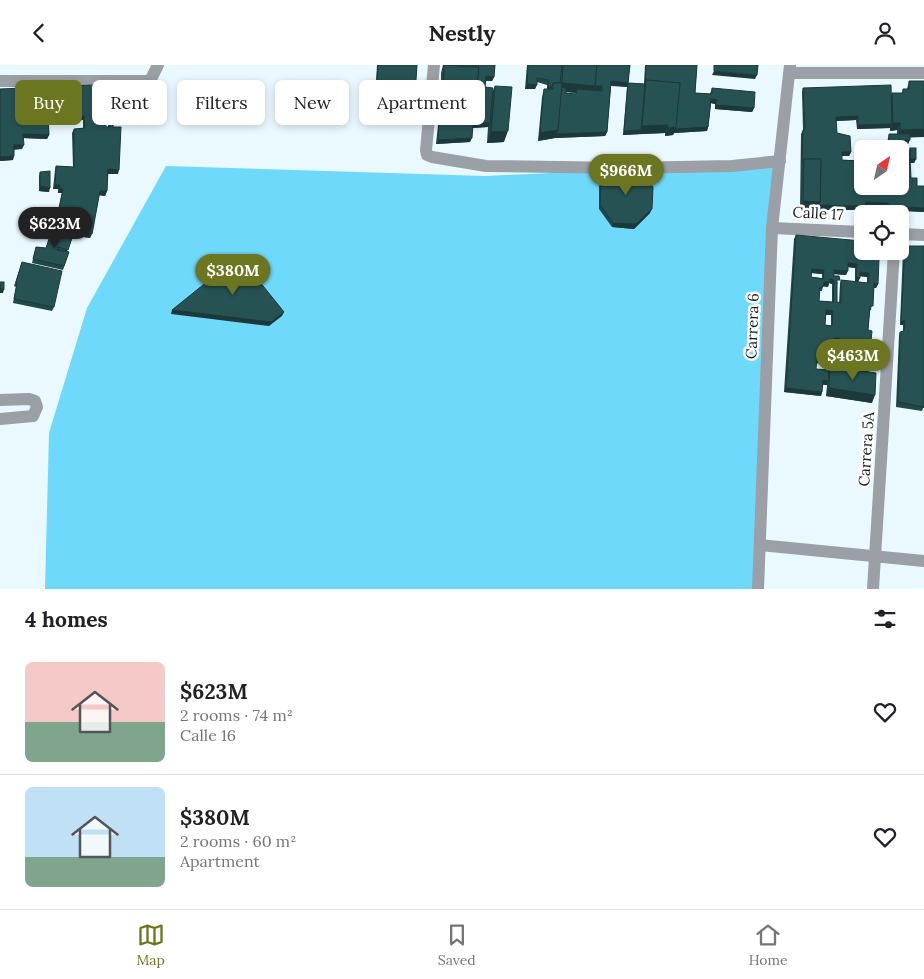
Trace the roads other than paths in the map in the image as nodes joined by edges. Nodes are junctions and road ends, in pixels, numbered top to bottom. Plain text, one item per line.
1 (158, 65) edge
2 (434, 65) edge
3 (790, 69) edge
4 (908, 70) edge
5 (924, 73) edge
6 (0, 81) edge
7 (780, 161) junction
8 (772, 227) junction
9 (854, 232) edge
10 (909, 234) edge
11 (924, 235) edge
12 (893, 260) edge
13 (0, 400) edge
14 (0, 419) edge
15 (760, 545) junction
16 (876, 556) junction
17 (924, 561) edge
18 (758, 589) edge
19 (874, 589) edge

1 - 6 street
2 - 7 street
3 - 4 street
3 - 7 street, Carrera 6
4 - 5 street
7 - 8 street, Carrera 6
8 - 9 street, Calle 17
8 - 15 street, Carrera 6
10 - 11 street
12 - 16 street, Carrera 5A
13 - 14 street
15 - 16 street
15 - 18 street, Carrera 6
16 - 17 street
16 - 19 street, Carrera 5A

